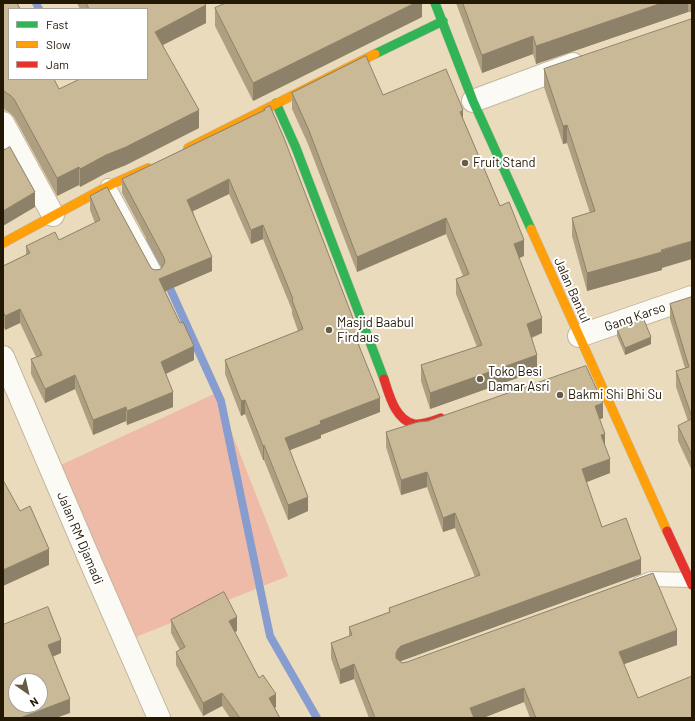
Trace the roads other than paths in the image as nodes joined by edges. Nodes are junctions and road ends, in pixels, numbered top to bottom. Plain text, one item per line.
1 (435, 3) edge
2 (443, 21) junction
3 (588, 59) edge
4 (473, 101) junction
5 (276, 103) junction
6 (3, 123) edge
7 (180, 152) edge
8 (159, 162) edge
9 (110, 185) junction
10 (53, 216) junction
11 (3, 243) edge
12 (157, 276) edge
13 (692, 297) edge
14 (579, 336) junction
15 (3, 357) edge
16 (453, 414) edge
17 (691, 581) edge
18 (630, 587) edge
19 (159, 718) edge

1 - 2 street, Jalan Bantul
2 - 4 street, Jalan Bantul
2 - 5 street
3 - 4 street
4 - 14 street, Jalan Bantul
5 - 7 street
5 - 16 street
6 - 10 street
8 - 9 street
9 - 10 street
9 - 12 lane
10 - 11 street
13 - 14 street, Gang Karso
14 - 17 street, Jalan Bantul
15 - 19 street, Jalan RM Djamadi
17 - 18 lane

